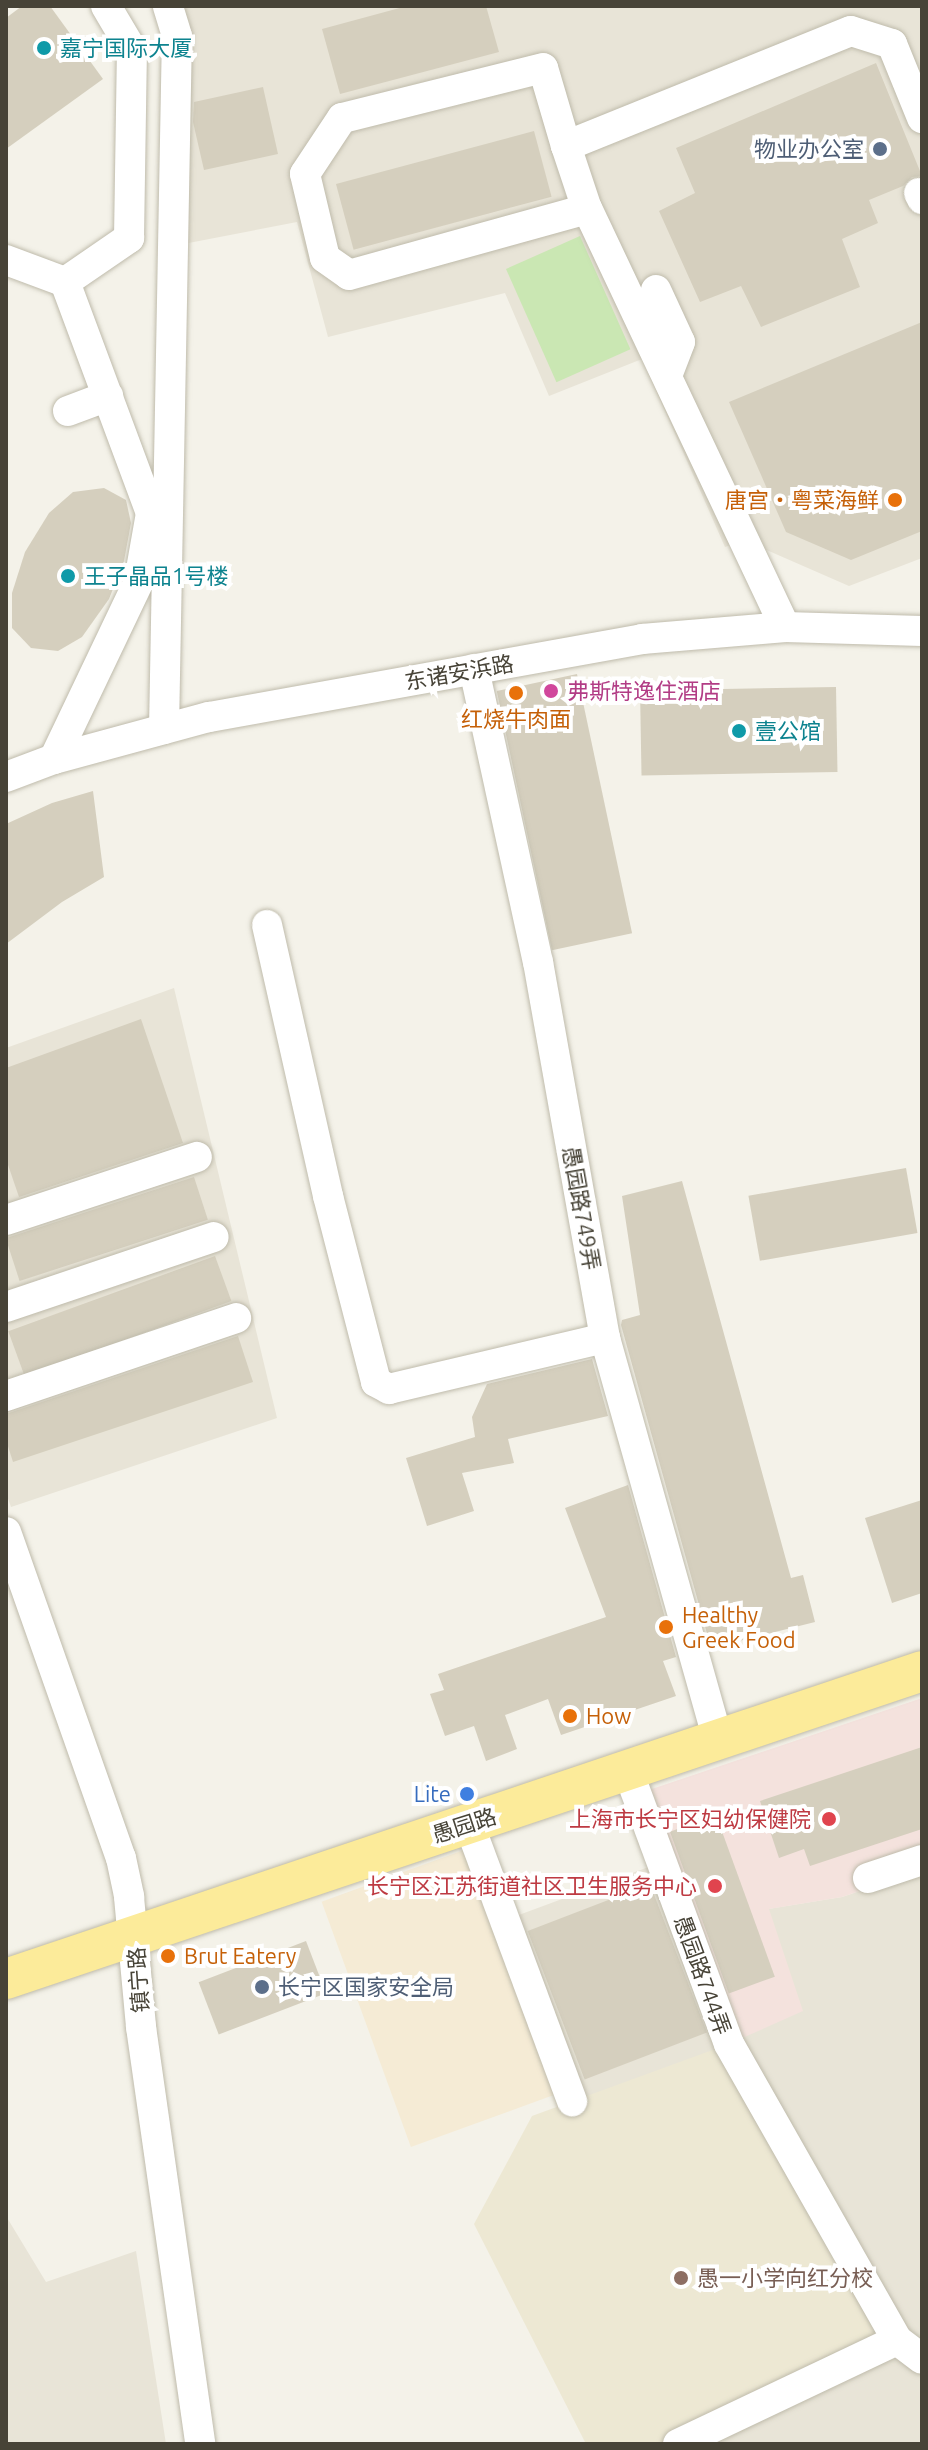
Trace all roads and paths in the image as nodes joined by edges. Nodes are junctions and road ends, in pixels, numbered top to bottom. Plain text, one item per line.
1 (106, 6) edge
2 (168, 6) edge
3 (922, 118) edge
4 (566, 146) junction
5 (587, 209) junction
6 (6, 260) edge
7 (65, 282) junction
8 (656, 290) dead end
9 (667, 376) junction
10 (108, 396) junction
11 (68, 411) dead end
12 (785, 627) junction
13 (922, 631) edge
14 (474, 669) junction
15 (164, 729) junction
16 (54, 759) junction
17 (6, 777) edge
18 (267, 925) dead end
19 (197, 1157) dead end
20 (6, 1220) edge
21 (214, 1237) dead end
22 (6, 1307) edge
23 (236, 1318) dead end
24 (605, 1338) junction
25 (6, 1396) edge
26 (6, 1532) edge
27 (922, 1671) edge
28 (718, 1740) junction
29 (628, 1771) junction
30 (469, 1824) junction
31 (922, 1860) edge
32 (868, 1878) dead end
33 (135, 1933) junction
34 (6, 1979) edge
35 (572, 2101) dead end
36 (897, 2340) junction
37 (922, 2359) edge
38 (200, 2444) edge
39 (678, 2444) edge

1 - 7 street
2 - 15 street
3 - 4 street
4 - 5 street
4 - 5 street
5 - 9 street
6 - 7 street
7 - 10 street
8 - 9 street
9 - 12 street
10 - 11 street
10 - 16 street
12 - 13 street, 东诸安浜路
12 - 14 street, 东诸安浜路
14 - 15 street, 东诸安浜路
14 - 24 street, 愚园路749弄
15 - 16 street, 东诸安浜路
16 - 17 street, 东诸安浜路
18 - 24 street
19 - 20 street
21 - 22 street
23 - 25 street
24 - 28 street, 愚园路749弄
26 - 33 street, 镇宁路
27 - 28 main road, 愚园路
28 - 29 main road, 愚园路
29 - 30 main road, 愚园路
29 - 36 street, 愚园路744弄
30 - 33 main road, 愚园路
30 - 35 street
31 - 32 street
33 - 34 main road, 愚园路
33 - 38 street, 镇宁路
36 - 37 street
36 - 39 street

